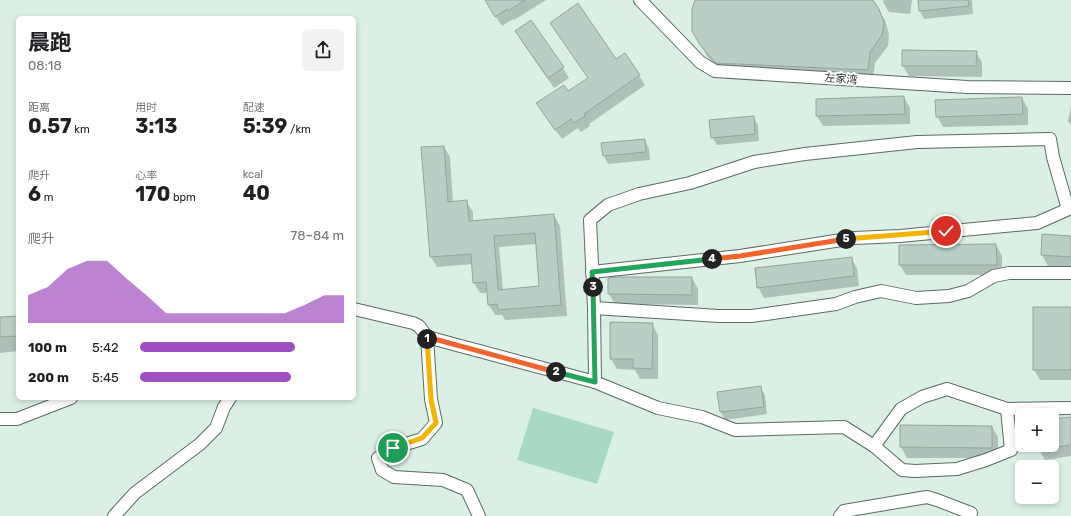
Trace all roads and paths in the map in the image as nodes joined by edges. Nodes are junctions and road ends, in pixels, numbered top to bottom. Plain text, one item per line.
1 (640, 0) edge
2 (1071, 88) edge
3 (1069, 208) edge
4 (592, 272) junction
5 (1071, 273) edge
6 (594, 308) junction
7 (356, 309) edge
8 (427, 337) junction
9 (595, 382) junction
10 (66, 400) edge
11 (229, 400) edge
12 (1071, 408) edge
13 (1007, 409) junction
14 (0, 419) edge
15 (874, 446) junction
16 (971, 513) dead end
17 (114, 516) edge
18 (479, 516) edge
19 (840, 516) edge

1 - 2 street, 左家湾
3 - 4 street
3 - 4 street
4 - 6 street
5 - 6 street
6 - 9 street
7 - 8 street
8 - 9 street
8 - 18 street
9 - 15 street
10 - 14 street
11 - 17 street
12 - 13 street
13 - 15 street
13 - 15 street
16 - 19 street

